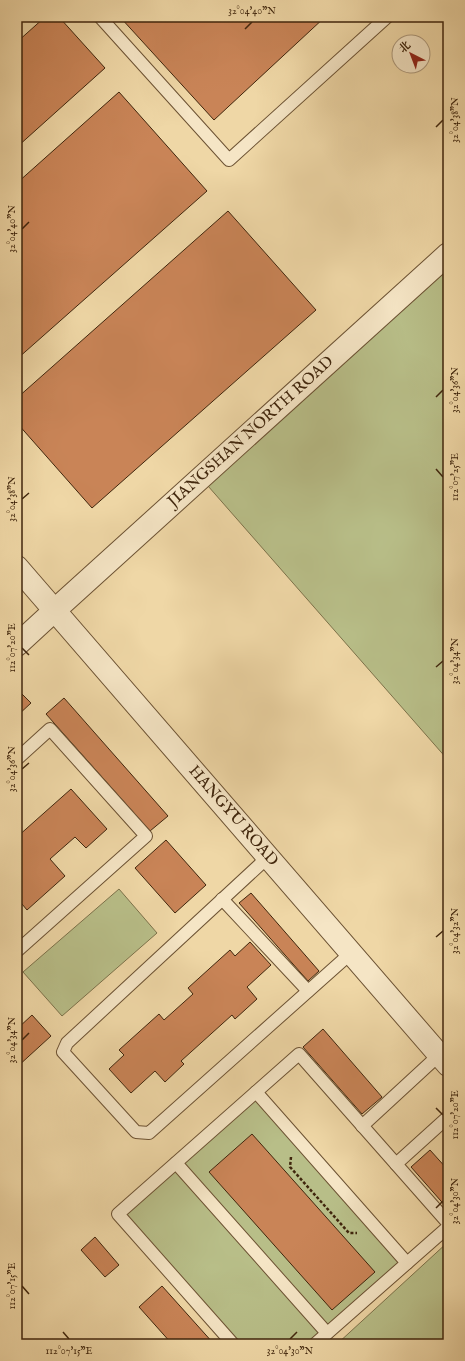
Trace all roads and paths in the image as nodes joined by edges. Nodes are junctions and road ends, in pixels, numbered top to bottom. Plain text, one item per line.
1 (100, 17) edge
2 (388, 17) edge
3 (448, 254) edge
4 (17, 567) edge
5 (55, 610) junction
6 (17, 645) edge
7 (17, 758) edge
8 (268, 857) junction
9 (222, 899) junction
10 (17, 951) edge
11 (351, 952) junction
12 (308, 991) junction
13 (444, 1060) edge
14 (256, 1092) junction
15 (448, 1117) edge
16 (362, 1126) junction
17 (176, 1163) junction
18 (396, 1164) junction
19 (448, 1223) edge
20 (448, 1226) edge
21 (406, 1263) junction
22 (327, 1333) junction
23 (233, 1344) edge
24 (315, 1344) edge

1 - 2 lane
3 - 5 street, JIANGSHAN NORTH ROAD
4 - 5 street, HANGYU ROAD
5 - 6 street, JIANGSHAN NORTH ROAD
5 - 8 street, HANGYU ROAD
7 - 10 lane
8 - 9 lane
8 - 11 street, HANGYU ROAD
9 - 12 lane
9 - 12 lane
11 - 12 lane
11 - 13 street, HANGYU ROAD
13 - 16 lane
14 - 16 lane
14 - 17 lane
14 - 21 lane
15 - 18 lane
16 - 18 lane
17 - 22 lane
17 - 23 lane
18 - 19 lane
20 - 21 lane
21 - 22 lane
22 - 24 lane

